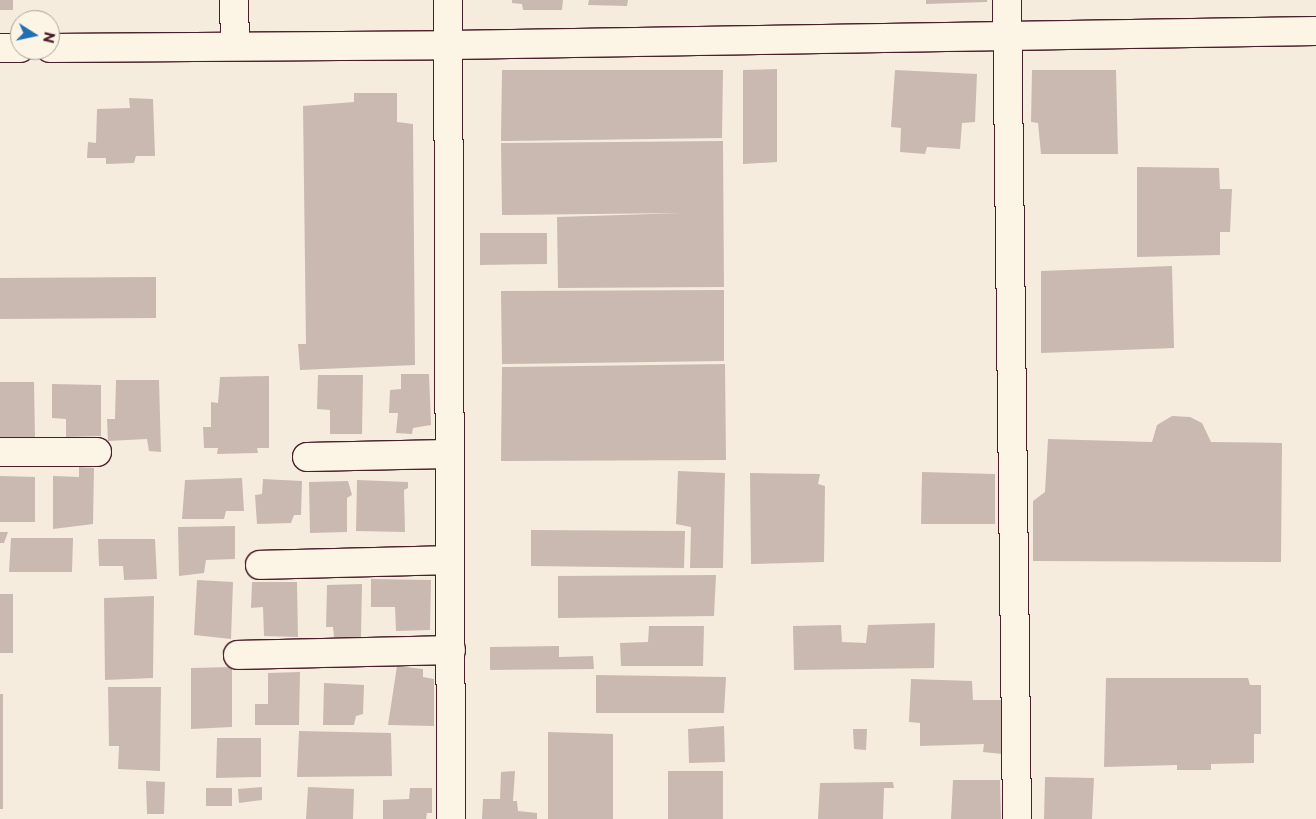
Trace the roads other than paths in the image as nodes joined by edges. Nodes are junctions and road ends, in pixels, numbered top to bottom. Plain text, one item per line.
1 (234, 0) edge
2 (448, 0) edge
3 (1007, 0) edge
4 (1316, 31) edge
5 (1007, 37) junction
6 (235, 44) junction
7 (449, 45) junction
8 (60, 48) edge
9 (0, 452) edge
10 (97, 452) dead end
11 (448, 454) junction
12 (306, 457) dead end
13 (450, 560) junction
14 (260, 565) dead end
15 (451, 650) junction
16 (238, 654) dead end
17 (452, 819) edge
18 (1017, 819) edge

1 - 6 street
2 - 7 street
3 - 5 street
4 - 5 street
5 - 7 street
5 - 18 street
6 - 7 street
6 - 8 street
7 - 11 street
9 - 10 street
11 - 12 street
11 - 13 street
13 - 14 street
13 - 15 street
15 - 16 street
15 - 17 street

